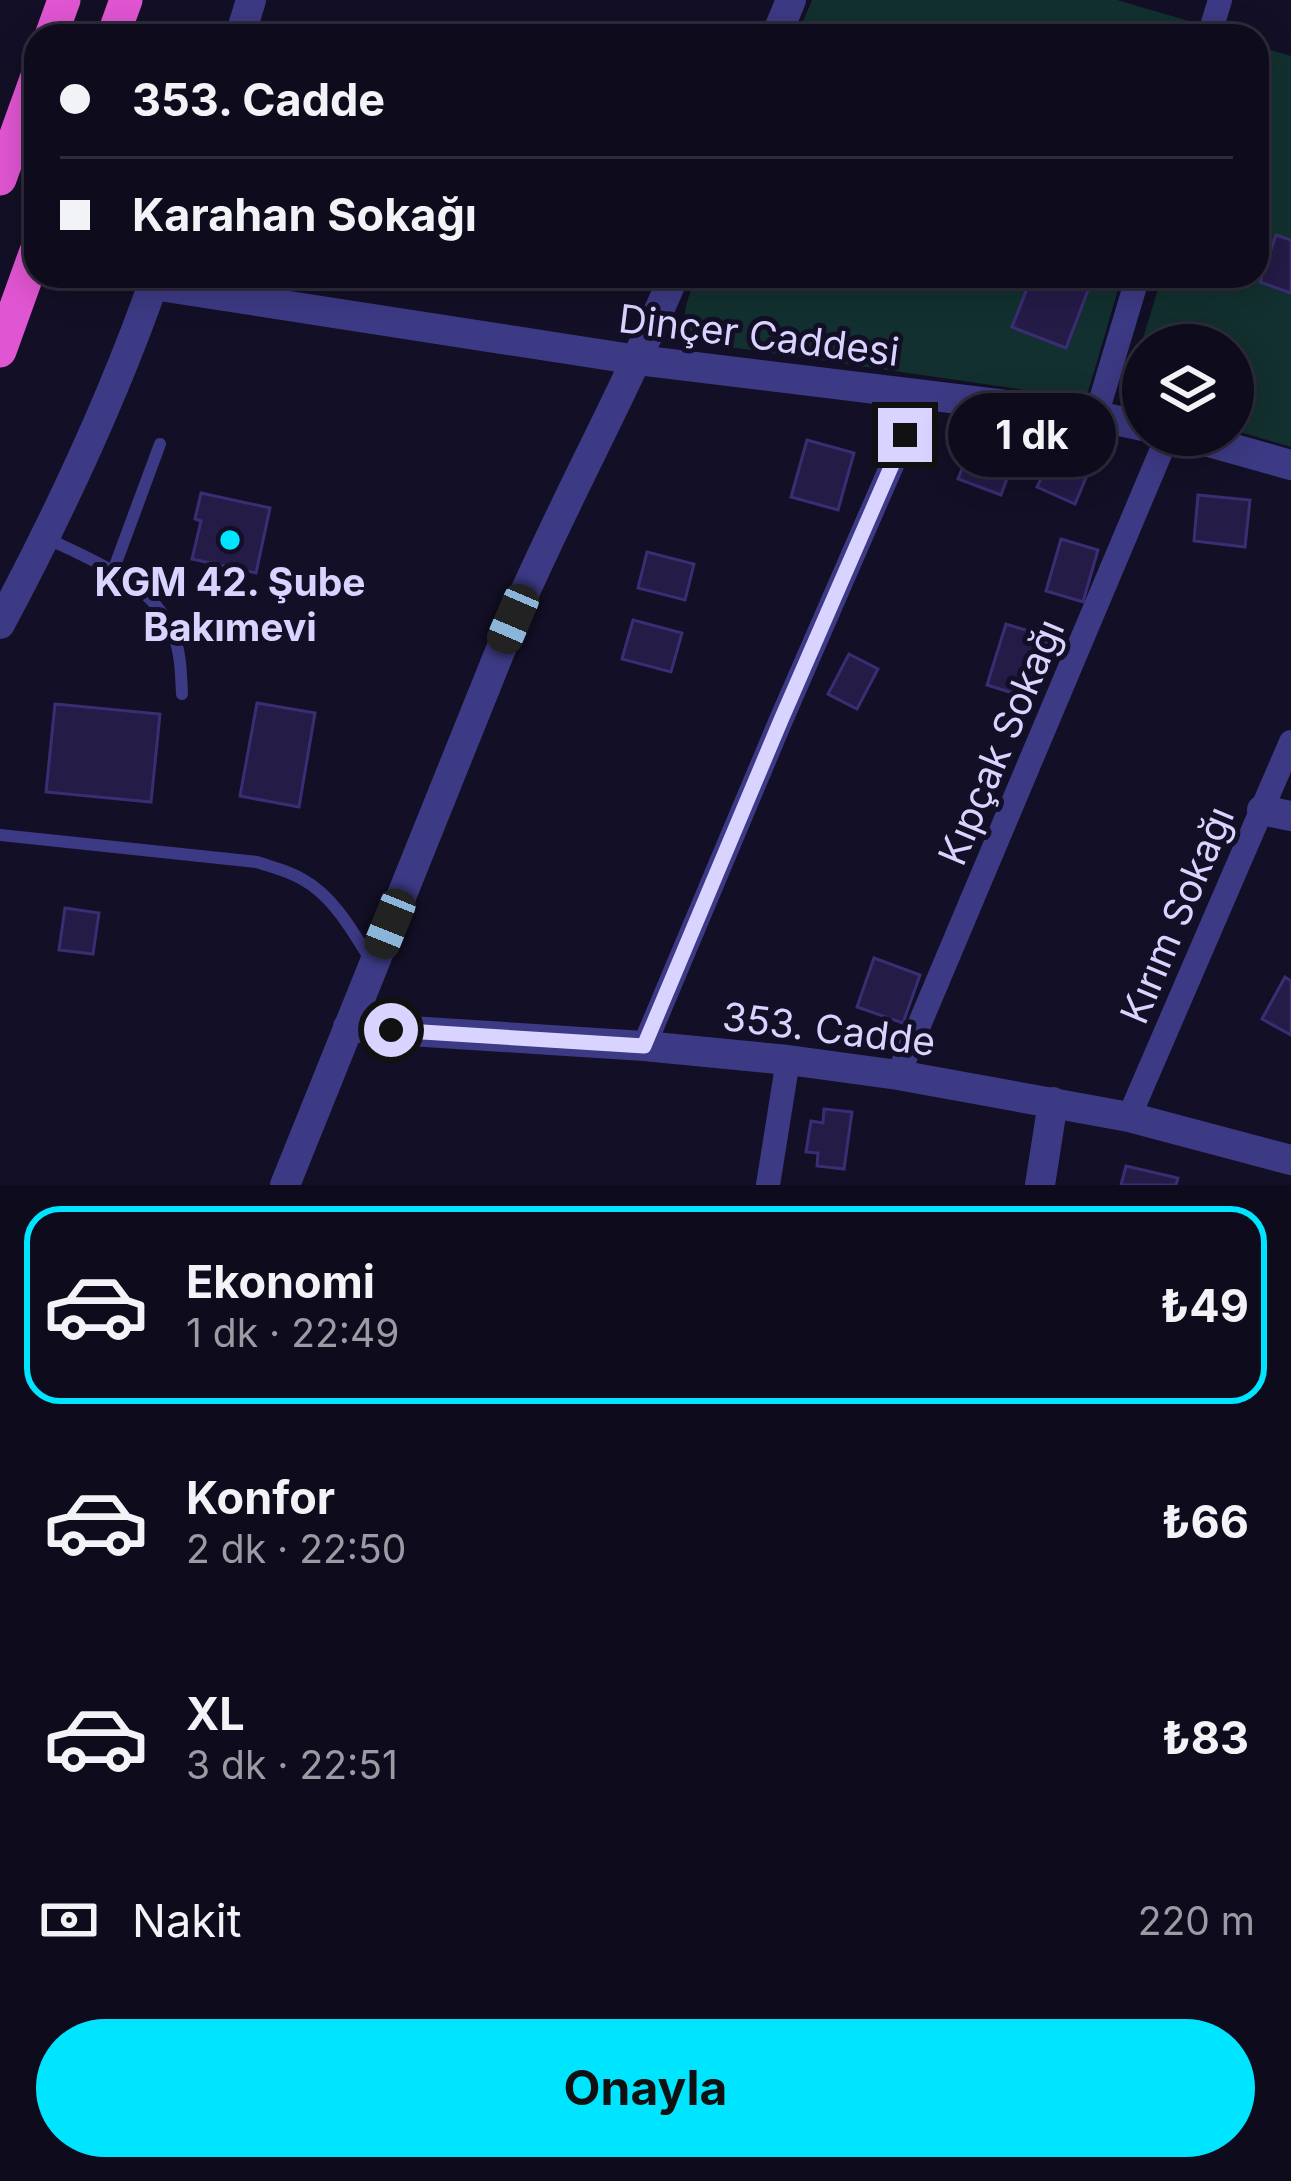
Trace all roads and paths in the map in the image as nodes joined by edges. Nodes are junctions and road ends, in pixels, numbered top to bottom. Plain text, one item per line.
1 (24, 112) edge
2 (0, 179) edge
3 (24, 284) edge
4 (151, 288) edge
5 (202, 288) edge
6 (669, 288) edge
7 (1134, 288) edge
8 (0, 351) edge
9 (638, 360) junction
10 (923, 394) junction
11 (1096, 416) junction
12 (1122, 422) edge
13 (160, 444) dead end
14 (1254, 455) edge
15 (1159, 456) edge
16 (1291, 465) edge
17 (46, 538) junction
18 (113, 571) junction
19 (0, 624) edge
20 (182, 694) dead end
21 (1291, 742) edge
22 (1276, 813) edge
23 (0, 835) edge
24 (374, 965) junction
25 (349, 1027) junction
26 (644, 1046) junction
27 (788, 1060) junction
28 (898, 1075) junction
29 (1053, 1102) junction
30 (1129, 1117) junction
31 (1291, 1160) edge
32 (285, 1185) edge
33 (768, 1185) edge
34 (1040, 1185) edge

1 - 2 highway
3 - 8 highway
4 - 17 street
5 - 9 street, Dinçer Caddesi
6 - 9 street
7 - 11 street
9 - 10 street, Dinçer Caddesi
9 - 24 street
10 - 11 street, Dinçer Caddesi
10 - 26 street
11 - 12 street, Dinçer Caddesi
13 - 18 lane
14 - 16 street
15 - 28 street, Kıpçak Sokağı
17 - 18 lane
17 - 19 street
18 - 20 lane
21 - 22 street, Kırım Sokağı
22 - 30 street, Kırım Sokağı
23 - 24 lane
24 - 25 street
25 - 26 street, 353. Cadde
25 - 32 street
26 - 27 street, 353. Cadde
27 - 28 street, 353. Cadde
27 - 33 street
28 - 29 street, 353. Cadde
29 - 30 street, 353. Cadde
29 - 34 street
30 - 31 street, 353. Cadde

